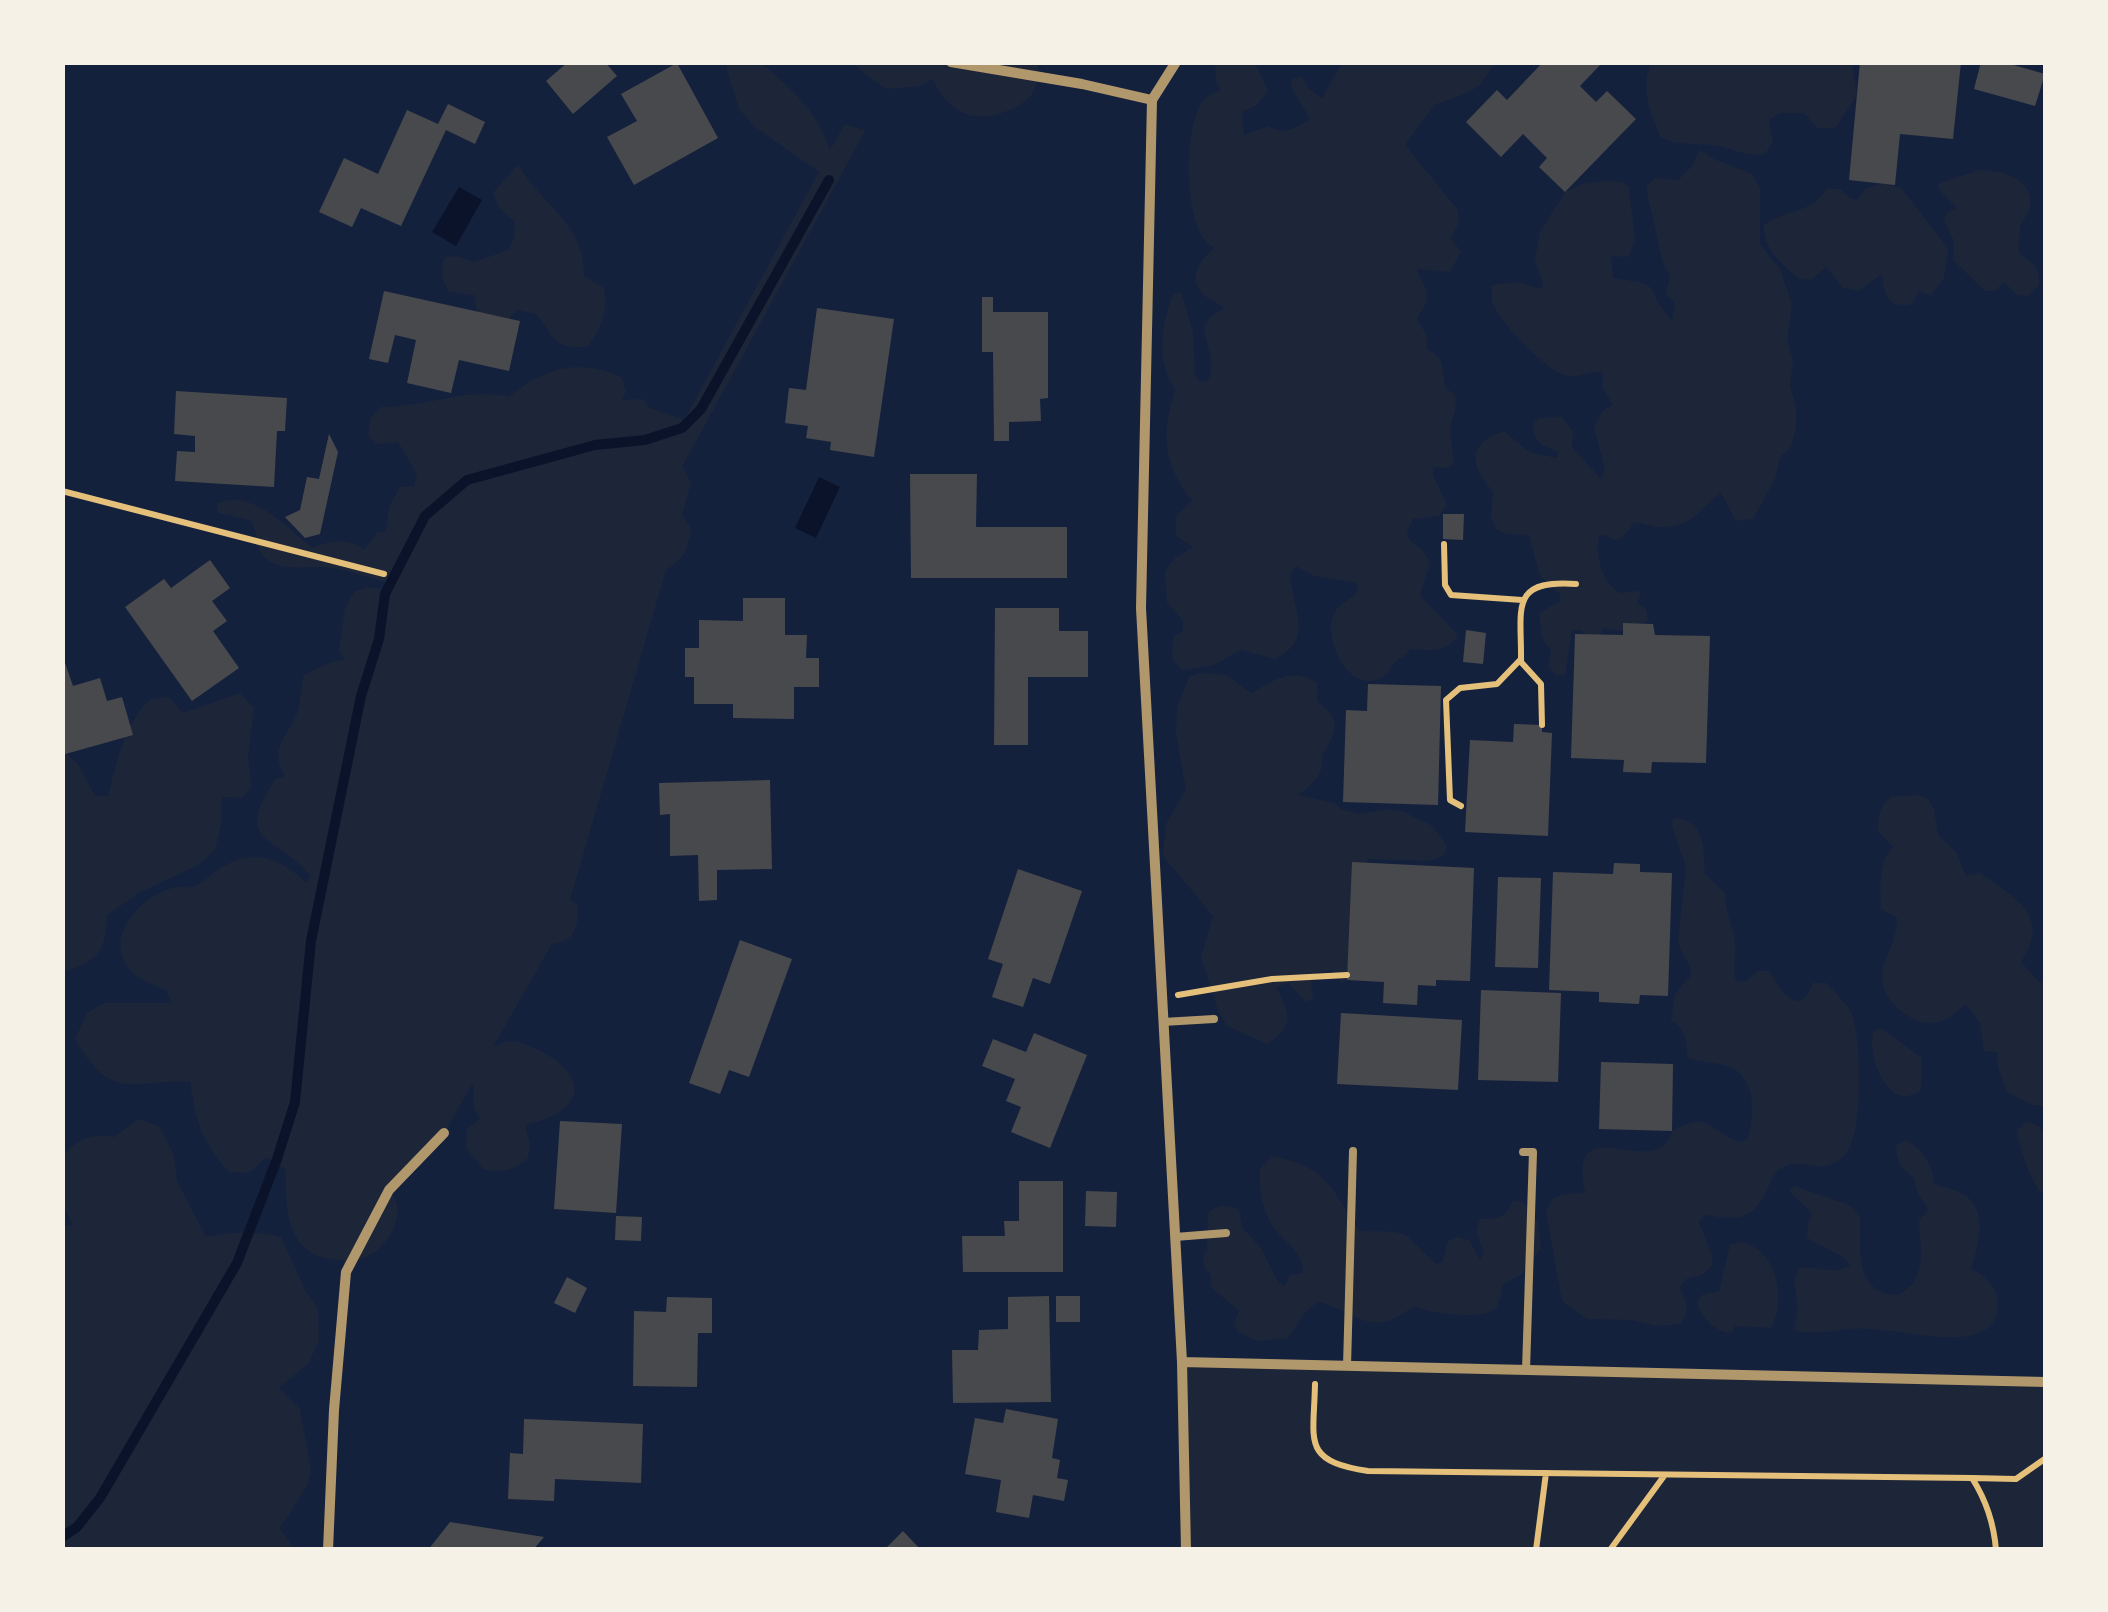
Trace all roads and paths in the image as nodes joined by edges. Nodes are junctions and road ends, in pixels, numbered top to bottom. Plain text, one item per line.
1 (951, 62) edge
2 (1176, 62) edge
3 (1152, 100) junction
4 (62, 492) edge
5 (1444, 544) dead end
6 (384, 574) dead end
7 (1576, 584) dead end
8 (1522, 600) junction
9 (1521, 659) junction
10 (1542, 725) dead end
11 (1462, 806) dead end
12 (1347, 974) dead end
13 (1162, 998) junction
14 (1214, 1019) dead end
15 (1164, 1022) junction
16 (444, 1133) dead end
17 (1354, 1151) dead end
18 (1523, 1152) dead end
19 (1226, 1233) dead end
20 (1175, 1237) junction
21 (1182, 1362) junction
22 (1315, 1366) junction
23 (1347, 1366) junction
24 (1526, 1370) junction
25 (2046, 1382) edge
26 (2046, 1458) edge
27 (1546, 1473) junction
28 (1664, 1475) junction
29 (1972, 1478) junction
30 (328, 1550) edge
31 (1186, 1550) edge
32 (1536, 1550) edge
33 (1610, 1550) edge
34 (1996, 1550) edge

1 - 3 street
2 - 3 street
3 - 13 street
4 - 6 path
5 - 8 path
7 - 8 path
8 - 9 path
9 - 10 path
9 - 11 path
12 - 13 path
13 - 15 street
14 - 15 lane
15 - 20 street
16 - 30 street
17 - 23 lane
18 - 24 lane
19 - 20 lane
20 - 21 street
21 - 22 street
21 - 31 street
22 - 23 street
22 - 27 path
23 - 24 street
24 - 25 street
26 - 29 path
27 - 28 path
27 - 32 path
28 - 29 path
28 - 33 path
29 - 34 path

